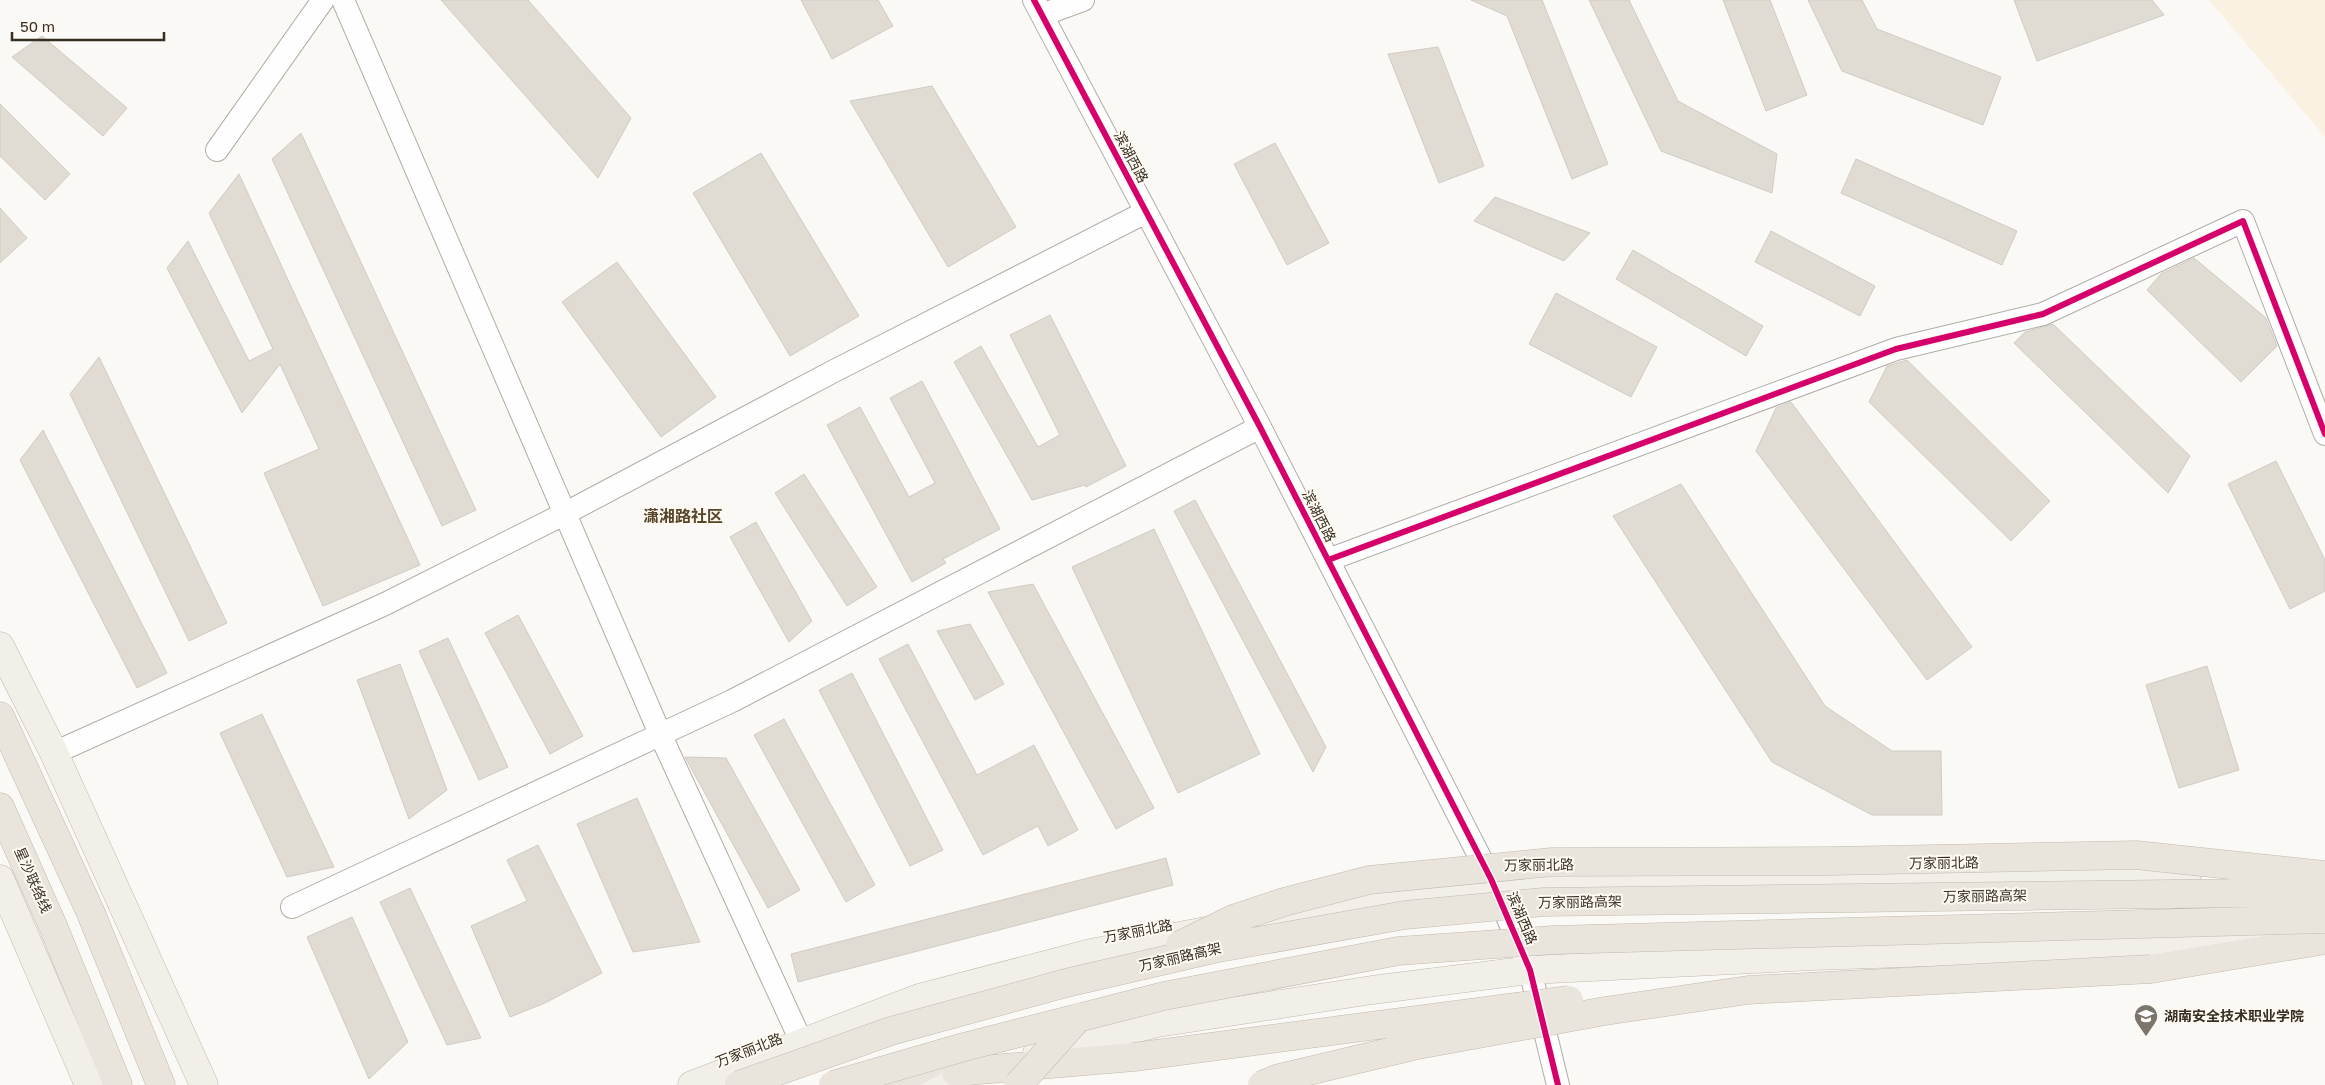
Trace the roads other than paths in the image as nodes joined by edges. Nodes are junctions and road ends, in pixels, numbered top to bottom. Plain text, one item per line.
1 (323, 0) edge
2 (343, 0) edge
3 (1083, 0) edge
4 (1038, 8) edge
5 (217, 150) dead end
6 (1146, 212) junction
7 (1260, 428) junction
8 (2325, 434) edge
9 (566, 513) junction
10 (1328, 560) junction
11 (0, 646) edge
12 (0, 716) edge
13 (660, 736) junction
14 (54, 753) junction
15 (0, 807) edge
16 (2325, 866) edge
17 (2325, 875) edge
18 (0, 879) edge
19 (1492, 879) junction
20 (2325, 892) edge
21 (292, 906) dead end
22 (2325, 919) edge
23 (2325, 940) edge
24 (1530, 970) junction
25 (1748, 990) junction
26 (136, 1023) junction
27 (801, 1041) dead end
28 (964, 1047) junction
29 (956, 1072) junction
30 (88, 1085) edge
31 (118, 1085) edge
32 (162, 1085) edge
33 (171, 1085) edge
34 (204, 1085) edge
35 (692, 1085) edge
36 (739, 1085) edge
37 (833, 1085) edge
38 (889, 1085) edge
39 (915, 1085) edge
40 (1018, 1085) edge
41 (1262, 1085) edge
42 (1558, 1085) edge

1 - 5 street
2 - 9 street
3 - 4 street
4 - 6 street, 滨湖西路
6 - 7 street, 滨湖西路
6 - 9 street
7 - 10 street, 滨湖西路
7 - 13 street
8 - 10 street
9 - 13 street
9 - 14 street
10 - 19 street, 滨湖西路
11 - 14 main road
12 - 26 highway
13 - 21 street
13 - 27 street
14 - 34 main road
15 - 31 highway, 星沙联络线
16 - 19 main road, 万家丽北路
17 - 40 highway, bridge
18 - 30 main road
19 - 24 street, 滨湖西路
19 - 35 main road, 万家丽北路
20 - 36 highway, 万家丽路高架, bridge
22 - 28 highway, bridge
23 - 24 main road
23 - 25 highway, bridge
24 - 29 main road
24 - 42 street, 滨湖西路
25 - 29 highway, bridge
25 - 41 highway, bridge
26 - 32 highway
26 - 33 highway
28 - 37 highway, bridge
28 - 38 highway, bridge
29 - 39 main road

